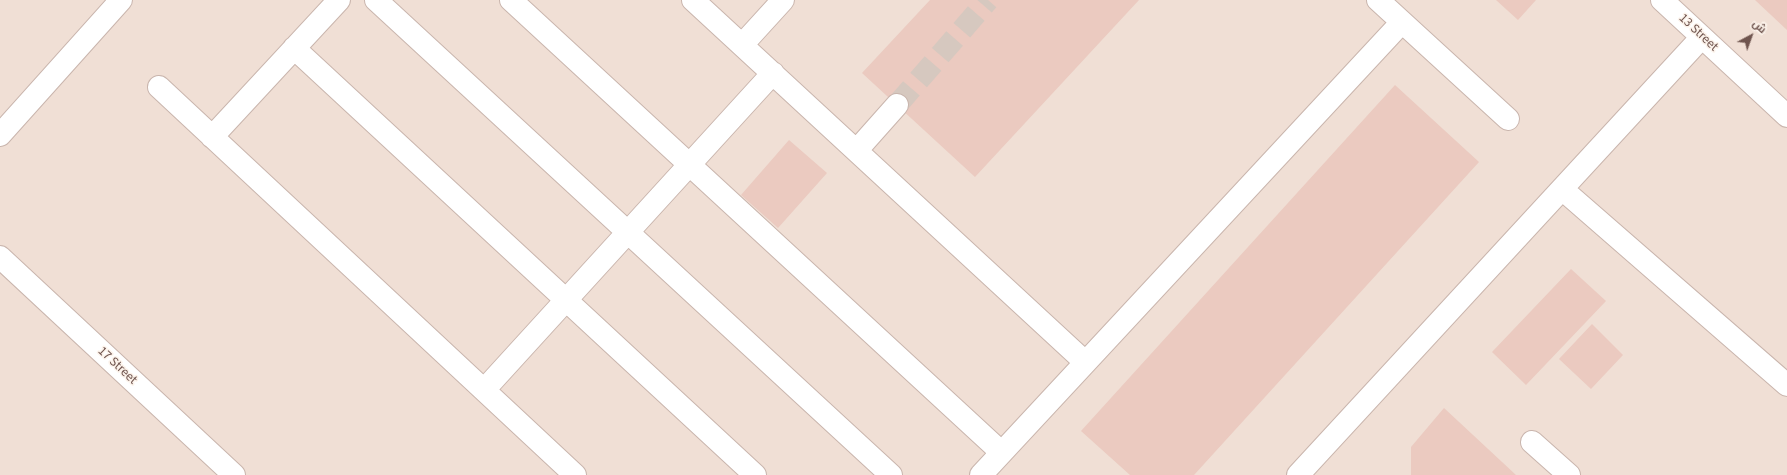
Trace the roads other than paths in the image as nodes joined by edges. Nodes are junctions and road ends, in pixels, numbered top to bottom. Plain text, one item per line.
1 (121, 0) edge
2 (339, 0) edge
3 (376, 0) edge
4 (511, 0) edge
5 (694, 0) edge
6 (783, 0) edge
7 (1378, 0) edge
8 (1662, 0) edge
9 (1402, 22) junction
10 (1702, 37) junction
11 (742, 45) junction
12 (294, 48) junction
13 (773, 73) junction
14 (159, 88) dead end
15 (897, 105) tunnel mouth
16 (1787, 116) edge
17 (1508, 119) dead end
18 (0, 135) edge
19 (212, 137) junction
20 (857, 150) junction
21 (689, 165) junction
22 (1562, 189) junction
23 (628, 232) junction
24 (0, 257) edge
25 (566, 300) junction
26 (1085, 362) junction
27 (1787, 385) edge
28 (484, 390) junction
29 (1532, 442) dead end
30 (1001, 452) junction
31 (1300, 474) edge
32 (234, 475) edge
33 (575, 475) edge
34 (755, 475) edge
35 (891, 475) edge
36 (980, 475) edge
37 (1569, 475) edge

1 - 18 street
2 - 12 street
3 - 23 street
4 - 21 street
5 - 11 street
6 - 11 street
7 - 9 street
8 - 10 street, 13 Street
9 - 17 street
9 - 26 street
10 - 16 street, 13 Street
10 - 22 street
11 - 13 street
12 - 19 street
12 - 25 street
13 - 20 street
13 - 21 street
14 - 19 street
15 - 20 street
19 - 28 street
20 - 26 street
21 - 23 street
21 - 30 street
22 - 27 street
22 - 31 street
23 - 25 street
23 - 35 street
24 - 32 street, 17 Street
25 - 28 street
25 - 34 street
26 - 30 street
28 - 33 street
29 - 37 street
30 - 36 street

